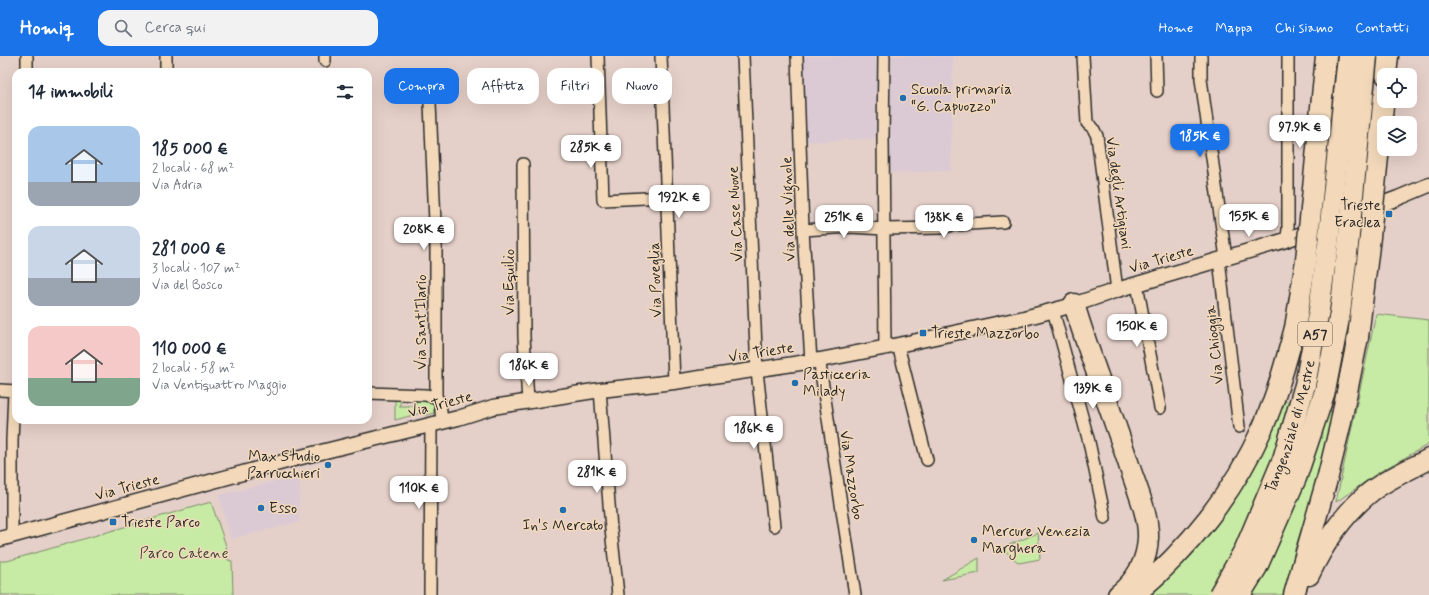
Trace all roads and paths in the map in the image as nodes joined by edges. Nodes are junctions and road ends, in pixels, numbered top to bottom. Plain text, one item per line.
1 (27, 56) edge
2 (166, 56) edge
3 (598, 56) edge
4 (661, 56) edge
5 (743, 56) edge
6 (797, 56) edge
7 (884, 56) edge
8 (1083, 56) edge
9 (1156, 56) edge
10 (1201, 56) edge
11 (1288, 56) edge
12 (1326, 56) edge
13 (1348, 56) edge
14 (1367, 56) edge
15 (1388, 56) edge
16 (27, 68) edge
17 (166, 68) edge
18 (1387, 68) edge
19 (1157, 91) dead end
20 (430, 104) edge
21 (1383, 108) edge
22 (523, 164) dead end
23 (1429, 186) edge
24 (666, 197) junction
25 (1003, 222) dead end
26 (884, 228) junction
27 (804, 230) junction
28 (1286, 240) junction
29 (1223, 259) junction
30 (1137, 284) junction
31 (1117, 290) junction
32 (1074, 304) junction
33 (1053, 310) junction
34 (892, 346) junction
35 (816, 361) junction
36 (757, 371) junction
37 (674, 382) junction
38 (0, 390) edge
39 (600, 390) junction
40 (12, 391) edge
41 (372, 393) edge
42 (436, 397) junction
43 (528, 400) junction
44 (1160, 408) dead end
45 (437, 423) junction
46 (13, 424) edge
47 (1239, 427) dead end
48 (1429, 459) edge
49 (927, 460) dead end
50 (1105, 518) dead end
51 (774, 526) dead end
52 (6, 537) edge
53 (430, 595) edge
54 (618, 595) edge
55 (855, 595) edge
56 (1118, 595) edge
57 (1134, 595) edge
58 (1219, 595) edge
59 (1240, 595) edge
60 (1294, 595) edge
61 (1302, 595) edge

1 - 16 street
2 - 17 street
3 - 24 street
4 - 24 street, Via Poveglia
5 - 36 street, Via Case Nuove
6 - 27 street, Via delle Vignole
7 - 26 street
8 - 31 street, Via degli Artigiani
9 - 19 street
10 - 29 street, Via Chioggia
11 - 28 street
12 - 57 highway, A57, bridge
13 - 58 highway, Tangenziale di Mestre / A57, bridge
14 - 59 highway, Tangenziale di Mestre / A57, bridge
15 - 18 highway
20 - 42 street, Via Sant'Ilario
21 - 60 highway, bridge
22 - 43 street, Via Equilio
23 - 28 street, Via Trieste
24 - 37 street, Via Poveglia
25 - 26 street
26 - 27 street
26 - 34 street
27 - 35 street, Via delle Vignole
28 - 29 street, Via Trieste
29 - 30 street, Via Trieste
29 - 47 street, Via Chioggia
30 - 31 street, Via Trieste
30 - 44 street
31 - 32 street, Via Trieste
32 - 33 street, Via Trieste
32 - 56 highway
33 - 34 street, Via Trieste
33 - 50 street
34 - 35 street, Via Trieste
34 - 49 street
35 - 36 street, Via Trieste
35 - 55 street, Via Mazzorbo
36 - 37 street, Via Trieste
36 - 51 street, Via Case Nuove
37 - 39 street, Via Trieste
38 - 40 street
39 - 43 street, Via Trieste
39 - 54 street
41 - 42 street
42 - 45 street, Via Sant'Ilario
43 - 45 street, Via Trieste
45 - 52 street, Via Trieste
45 - 53 street, Via Sant'Ilario
46 - 52 street
48 - 61 highway

